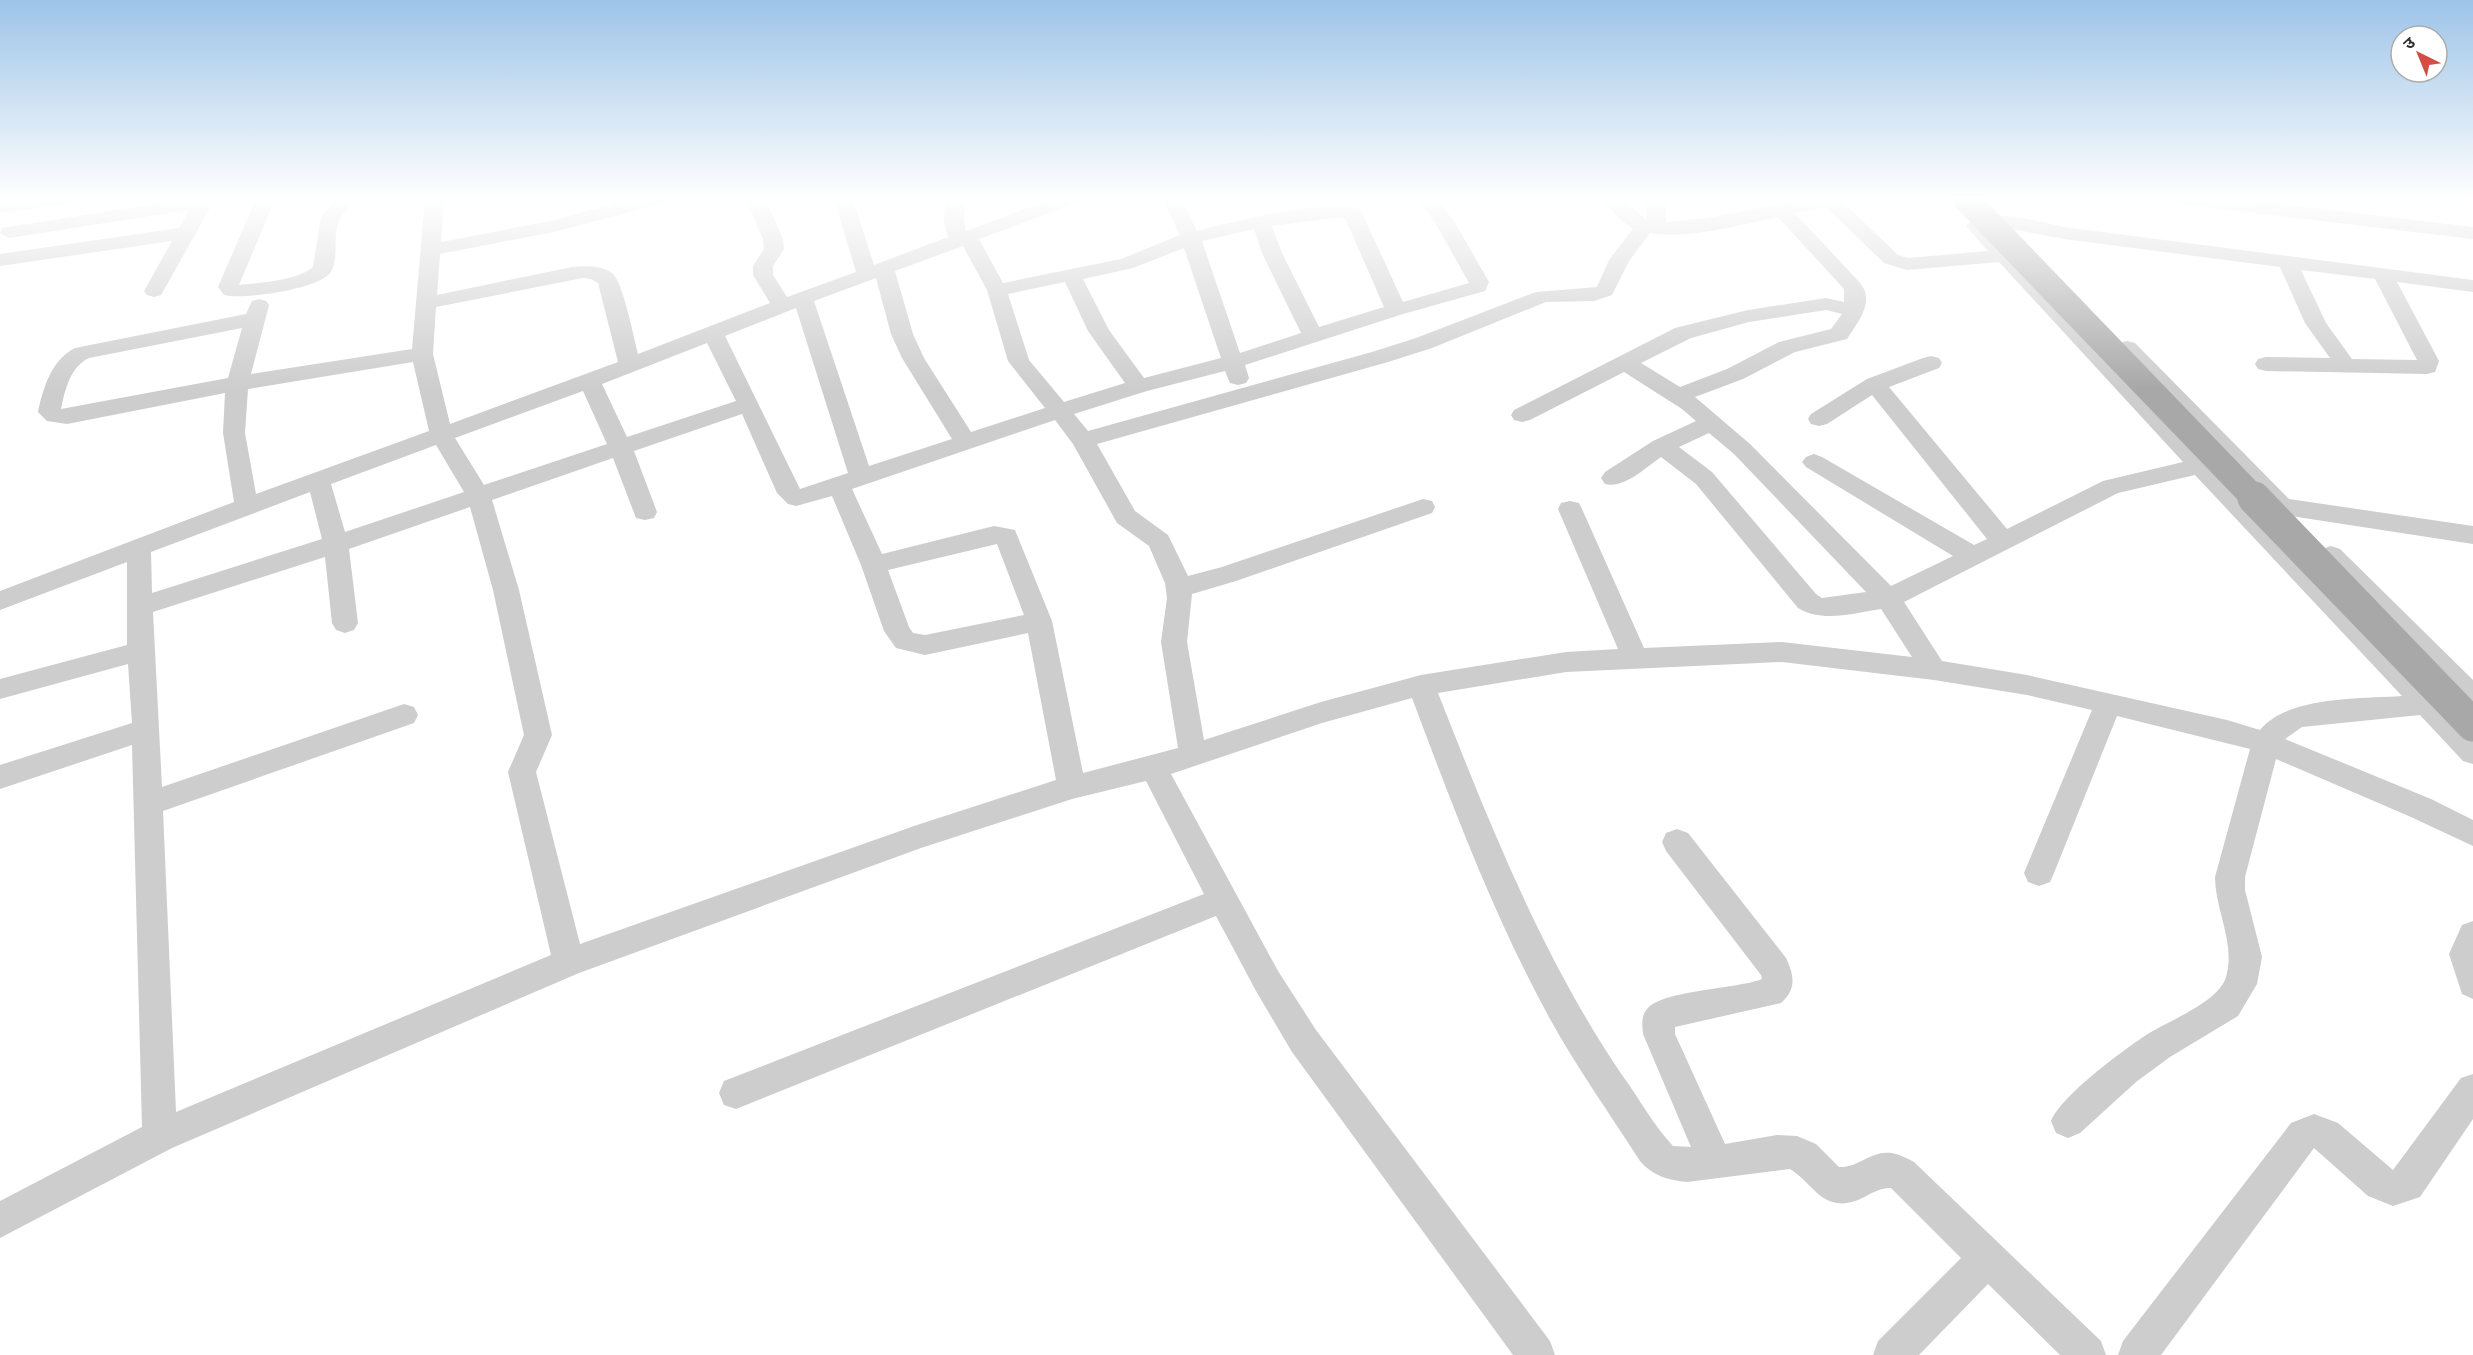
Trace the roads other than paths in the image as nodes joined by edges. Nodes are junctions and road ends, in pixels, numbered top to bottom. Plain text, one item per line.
1 (169, 262) edge
2 (239, 262) edge
3 (324, 262) edge
4 (431, 262) edge
5 (765, 262) edge
6 (872, 262) edge
7 (902, 262) edge
8 (979, 262) edge
9 (1130, 262) edge
10 (1199, 262) edge
11 (1277, 262) edge
12 (1374, 262) edge
13 (1467, 262) edge
14 (1618, 262) edge
15 (1830, 262) edge
16 (1901, 262) edge
17 (1928, 262) edge
18 (2008, 262) edge
19 (2027, 262) edge
20 (2043, 262) edge
21 (2283, 262) edge
22 (2288, 263) junction
23 (876, 272) junction
24 (2382, 274) junction
25 (1071, 275) junction
26 (2473, 286) edge
27 (264, 287) junction
28 (997, 290) junction
29 (154, 291) dead end
30 (793, 302) junction
31 (428, 303) junction
32 (1396, 310) junction
33 (1855, 311) junction
34 (254, 320) junction
35 (713, 333) junction
36 (1313, 336) junction
37 (422, 354) junction
38 (1233, 362) junction
39 (1624, 362) junction
40 (1931, 363) dead end
41 (2266, 364) dead end
42 (630, 365) junction
43 (2346, 366) junction
44 (589, 381) junction
45 (239, 383) junction
46 (1875, 384) junction
47 (1139, 386) junction
48 (1244, 393) junction
49 (1678, 396) junction
50 (749, 404) junction
51 (1059, 411) junction
52 (1522, 415) dead end
53 (1820, 419) dead end
54 (1713, 422) junction
55 (445, 439) junction
56 (1083, 440) junction
57 (966, 443) junction
58 (1661, 446) junction
59 (621, 448) junction
60 (1814, 462) dead end
61 (2200, 466) junction
62 (1614, 478) dead end
63 (850, 481) junction
64 (319, 482) junction
65 (479, 496) junction
66 (247, 506) junction
67 (2282, 506) junction
68 (1423, 507) dead end
69 (2239, 508) junction
70 (1570, 509) dead end
71 (645, 512) dead end
72 (2002, 540) junction
73 (2468, 540) edge
74 (336, 544) junction
75 (139, 549) junction
76 (1974, 557) junction
77 (874, 565) junction
78 (1179, 588) junction
79 (1888, 599) junction
80 (0, 601) edge
81 (138, 607) junction
82 (1039, 621) junction
83 (345, 623) dead end
84 (140, 651) junction
85 (1635, 659) junction
86 (1934, 670) junction
87 (1421, 685) junction
88 (0, 689) edge
89 (2473, 697) edge
90 (2108, 704) junction
91 (2426, 704) junction
92 (404, 715) dead end
93 (2473, 725) edge
94 (146, 729) junction
95 (2266, 743) junction
96 (2473, 753) edge
97 (1193, 755) junction
98 (1153, 768) junction
99 (0, 777) edge
100 (1072, 787) junction
101 (148, 804) junction
102 (2473, 834) edge
103 (1677, 842) dead end
104 (2039, 873) dead end
105 (1223, 900) junction
106 (2473, 935) edge
107 (569, 962) junction
108 (2473, 984) edge
109 (2473, 1090) edge
110 (736, 1093) dead end
111 (2068, 1121) dead end
112 (160, 1136) junction
113 (1715, 1162) junction
114 (0, 1220) edge
115 (1987, 1258) junction
116 (1536, 1355) edge
117 (1892, 1355) edge
118 (2087, 1355) edge
119 (2137, 1355) edge

1 - 29 street
2 - 27 street
3 - 27 street
4 - 31 street
5 - 30 street
6 - 23 street
7 - 23 street
8 - 28 street
9 - 25 street
10 - 38 street
11 - 36 street
12 - 32 street
13 - 32 street
14 - 48 street
15 - 33 street
16 - 17 street
18 - 61 street
19 - 93 main road, bridge
20 - 67 street
21 - 22 street
22 - 24 street
22 - 43 street
23 - 30 street
23 - 57 street
24 - 26 street
24 - 43 street
25 - 28 street
25 - 47 street
27 - 34 street
28 - 51 street
30 - 35 street
30 - 63 street
31 - 37 street
31 - 42 street
32 - 36 street
33 - 39 street
33 - 49 street
34 - 45 street
34 - 45 street
35 - 42 street
35 - 50 street
36 - 38 street
37 - 45 street
37 - 55 street
38 - 47 street
38 - 48 street
39 - 49 street
39 - 52 street
40 - 46 street
41 - 43 street
42 - 44 street
44 - 55 street
44 - 59 street
45 - 66 street
46 - 53 street
46 - 72 street
47 - 51 street
48 - 56 street
49 - 54 street
50 - 59 street
50 - 63 street
51 - 56 street
51 - 57 street
54 - 58 street
54 - 79 street
55 - 64 street
55 - 65 street
56 - 78 street
57 - 63 street
58 - 62 street
58 - 79 street
59 - 65 street
59 - 71 street
60 - 76 street
61 - 69 street
61 - 72 street
63 - 77 street
64 - 66 street
64 - 74 street
65 - 74 street
65 - 107 street
66 - 75 street
67 - 69 street
67 - 73 street
67 - 89 street
68 - 78 street
69 - 91 street
70 - 85 street
72 - 76 street
74 - 81 street
74 - 83 street
75 - 80 street
75 - 81 street
76 - 79 street
77 - 82 street
77 - 82 street
78 - 97 street
79 - 86 street
81 - 84 street
82 - 100 street
84 - 88 street
84 - 94 street
85 - 86 street
85 - 87 street
86 - 90 street
87 - 97 street
87 - 113 street
90 - 95 street
90 - 104 street
91 - 95 street
91 - 96 street
92 - 101 street
94 - 99 street
94 - 101 street
95 - 102 street
95 - 111 street
97 - 98 street
98 - 100 street
98 - 105 street
100 - 107 street
101 - 112 street
103 - 113 street
105 - 110 street
105 - 116 street
106 - 108 street
107 - 112 street
109 - 119 street
112 - 114 street
113 - 115 street
115 - 117 street
115 - 118 street

